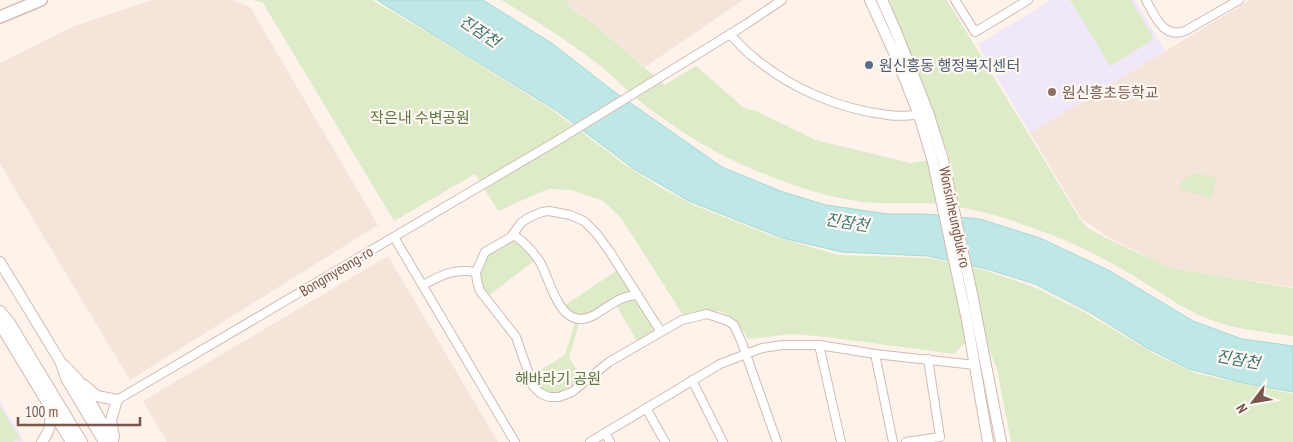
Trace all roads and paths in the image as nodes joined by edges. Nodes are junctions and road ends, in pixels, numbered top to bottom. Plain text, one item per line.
1 (41, 0) edge
2 (782, 0) edge
3 (870, 0) edge
4 (882, 0) edge
5 (955, 0) edge
6 (1028, 0) edge
7 (1146, 0) edge
8 (1239, 0) edge
9 (0, 17) edge
10 (730, 34) junction
11 (919, 115) junction
12 (513, 234) junction
13 (394, 237) junction
14 (0, 262) edge
15 (476, 272) junction
16 (423, 285) junction
17 (638, 296) junction
18 (0, 311) edge
19 (0, 323) edge
20 (661, 332) junction
21 (818, 345) junction
22 (746, 353) junction
23 (875, 354) junction
24 (928, 359) junction
25 (60, 361) junction
26 (975, 364) junction
27 (78, 380) junction
28 (692, 380) junction
29 (117, 400) junction
30 (47, 404) junction
31 (646, 408) junction
32 (605, 433) junction
33 (42, 442) edge
34 (71, 442) edge
35 (82, 442) edge
36 (104, 442) edge
37 (114, 442) edge
38 (516, 442) edge
39 (590, 442) edge
40 (610, 442) edge
41 (665, 442) edge
42 (723, 442) edge
43 (777, 442) edge
44 (841, 442) edge
45 (892, 442) edge
46 (906, 442) edge
47 (988, 442) edge
48 (1001, 442) edge

1 - 9 main road
2 - 10 street
3 - 11 street, Wonsinheungbuk-ro
4 - 48 street, Wonsinheungbuk-ro
5 - 6 street
7 - 8 street
10 - 11 street
10 - 13 street, Bongmyeong-ro
11 - 26 street, Wonsinheungbuk-ro
12 - 15 street
12 - 17 street
12 - 17 street
13 - 16 street
13 - 29 street, Bongmyeong-ro
14 - 25 street
15 - 16 street
15 - 20 street
16 - 38 street
17 - 20 street
18 - 35 street
19 - 30 street
20 - 22 street
21 - 22 street
21 - 23 street
21 - 44 street
22 - 28 street
22 - 43 street
23 - 24 street
23 - 45 street
24 - 26 street
24 - 46 street
25 - 27 street
25 - 36 street
26 - 47 street, Wonsinheungbuk-ro
27 - 29 street
27 - 37 street
28 - 31 street
28 - 42 street
29 - 37 street
30 - 33 street
30 - 34 street
31 - 32 street
31 - 41 street
32 - 39 street
32 - 40 street

